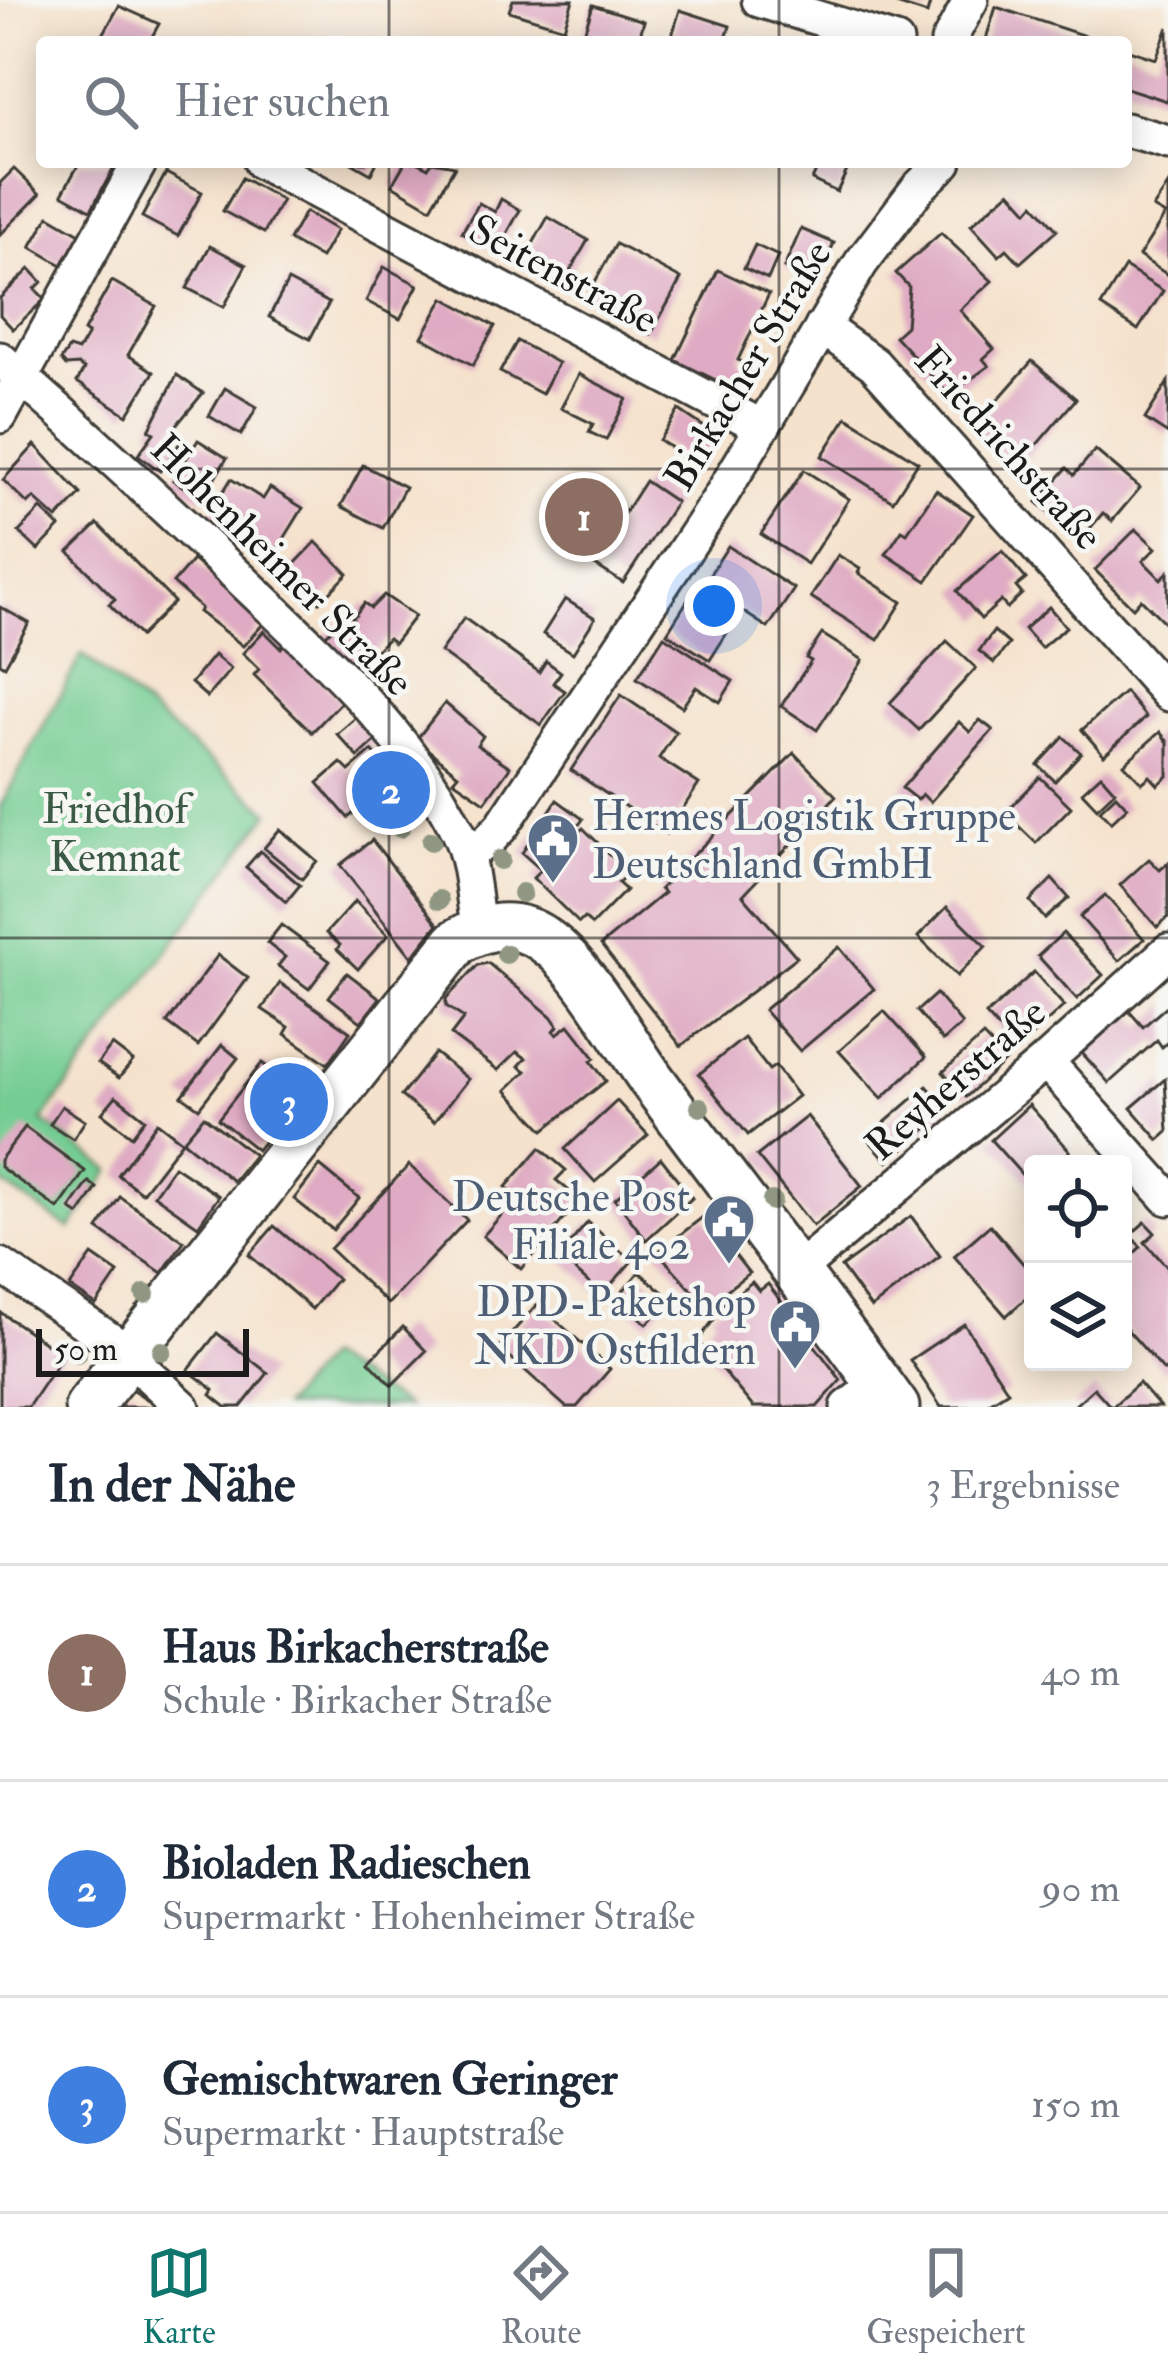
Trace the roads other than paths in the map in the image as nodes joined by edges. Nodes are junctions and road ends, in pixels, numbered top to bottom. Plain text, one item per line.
1 (759, 0) edge
2 (971, 0) edge
3 (876, 36) edge
4 (951, 36) edge
5 (1132, 132) edge
6 (1168, 142) edge
7 (136, 168) edge
8 (272, 168) edge
9 (940, 168) edge
10 (822, 327) junction
11 (10, 368) edge
12 (0, 416) edge
13 (762, 427) junction
14 (1163, 676) edge
15 (467, 853) junction
16 (479, 930) junction
17 (1168, 951) edge
18 (1046, 1061) junction
19 (1168, 1198) edge
20 (0, 1264) edge
21 (798, 1270) junction
22 (125, 1355) junction
23 (874, 1399) edge
24 (88, 1407) edge
25 (183, 1407) edge

1 - 3 street
2 - 4 street
5 - 6 street
7 - 11 street
8 - 13 street, Seitenstraße
9 - 10 street, Birkacher Straße
10 - 13 street, Birkacher Straße
10 - 14 street, Friedrichstraße
11 - 12 street
11 - 15 street, Hohenheimer Straße
13 - 15 street, Birkacher Straße
15 - 16 street, Hohenheimer Straße
16 - 21 main road
16 - 22 main road
17 - 18 street, Reyherstraße
18 - 19 street
18 - 21 street, Reyherstraße
20 - 22 street
21 - 23 main road
22 - 24 main road
22 - 25 street

